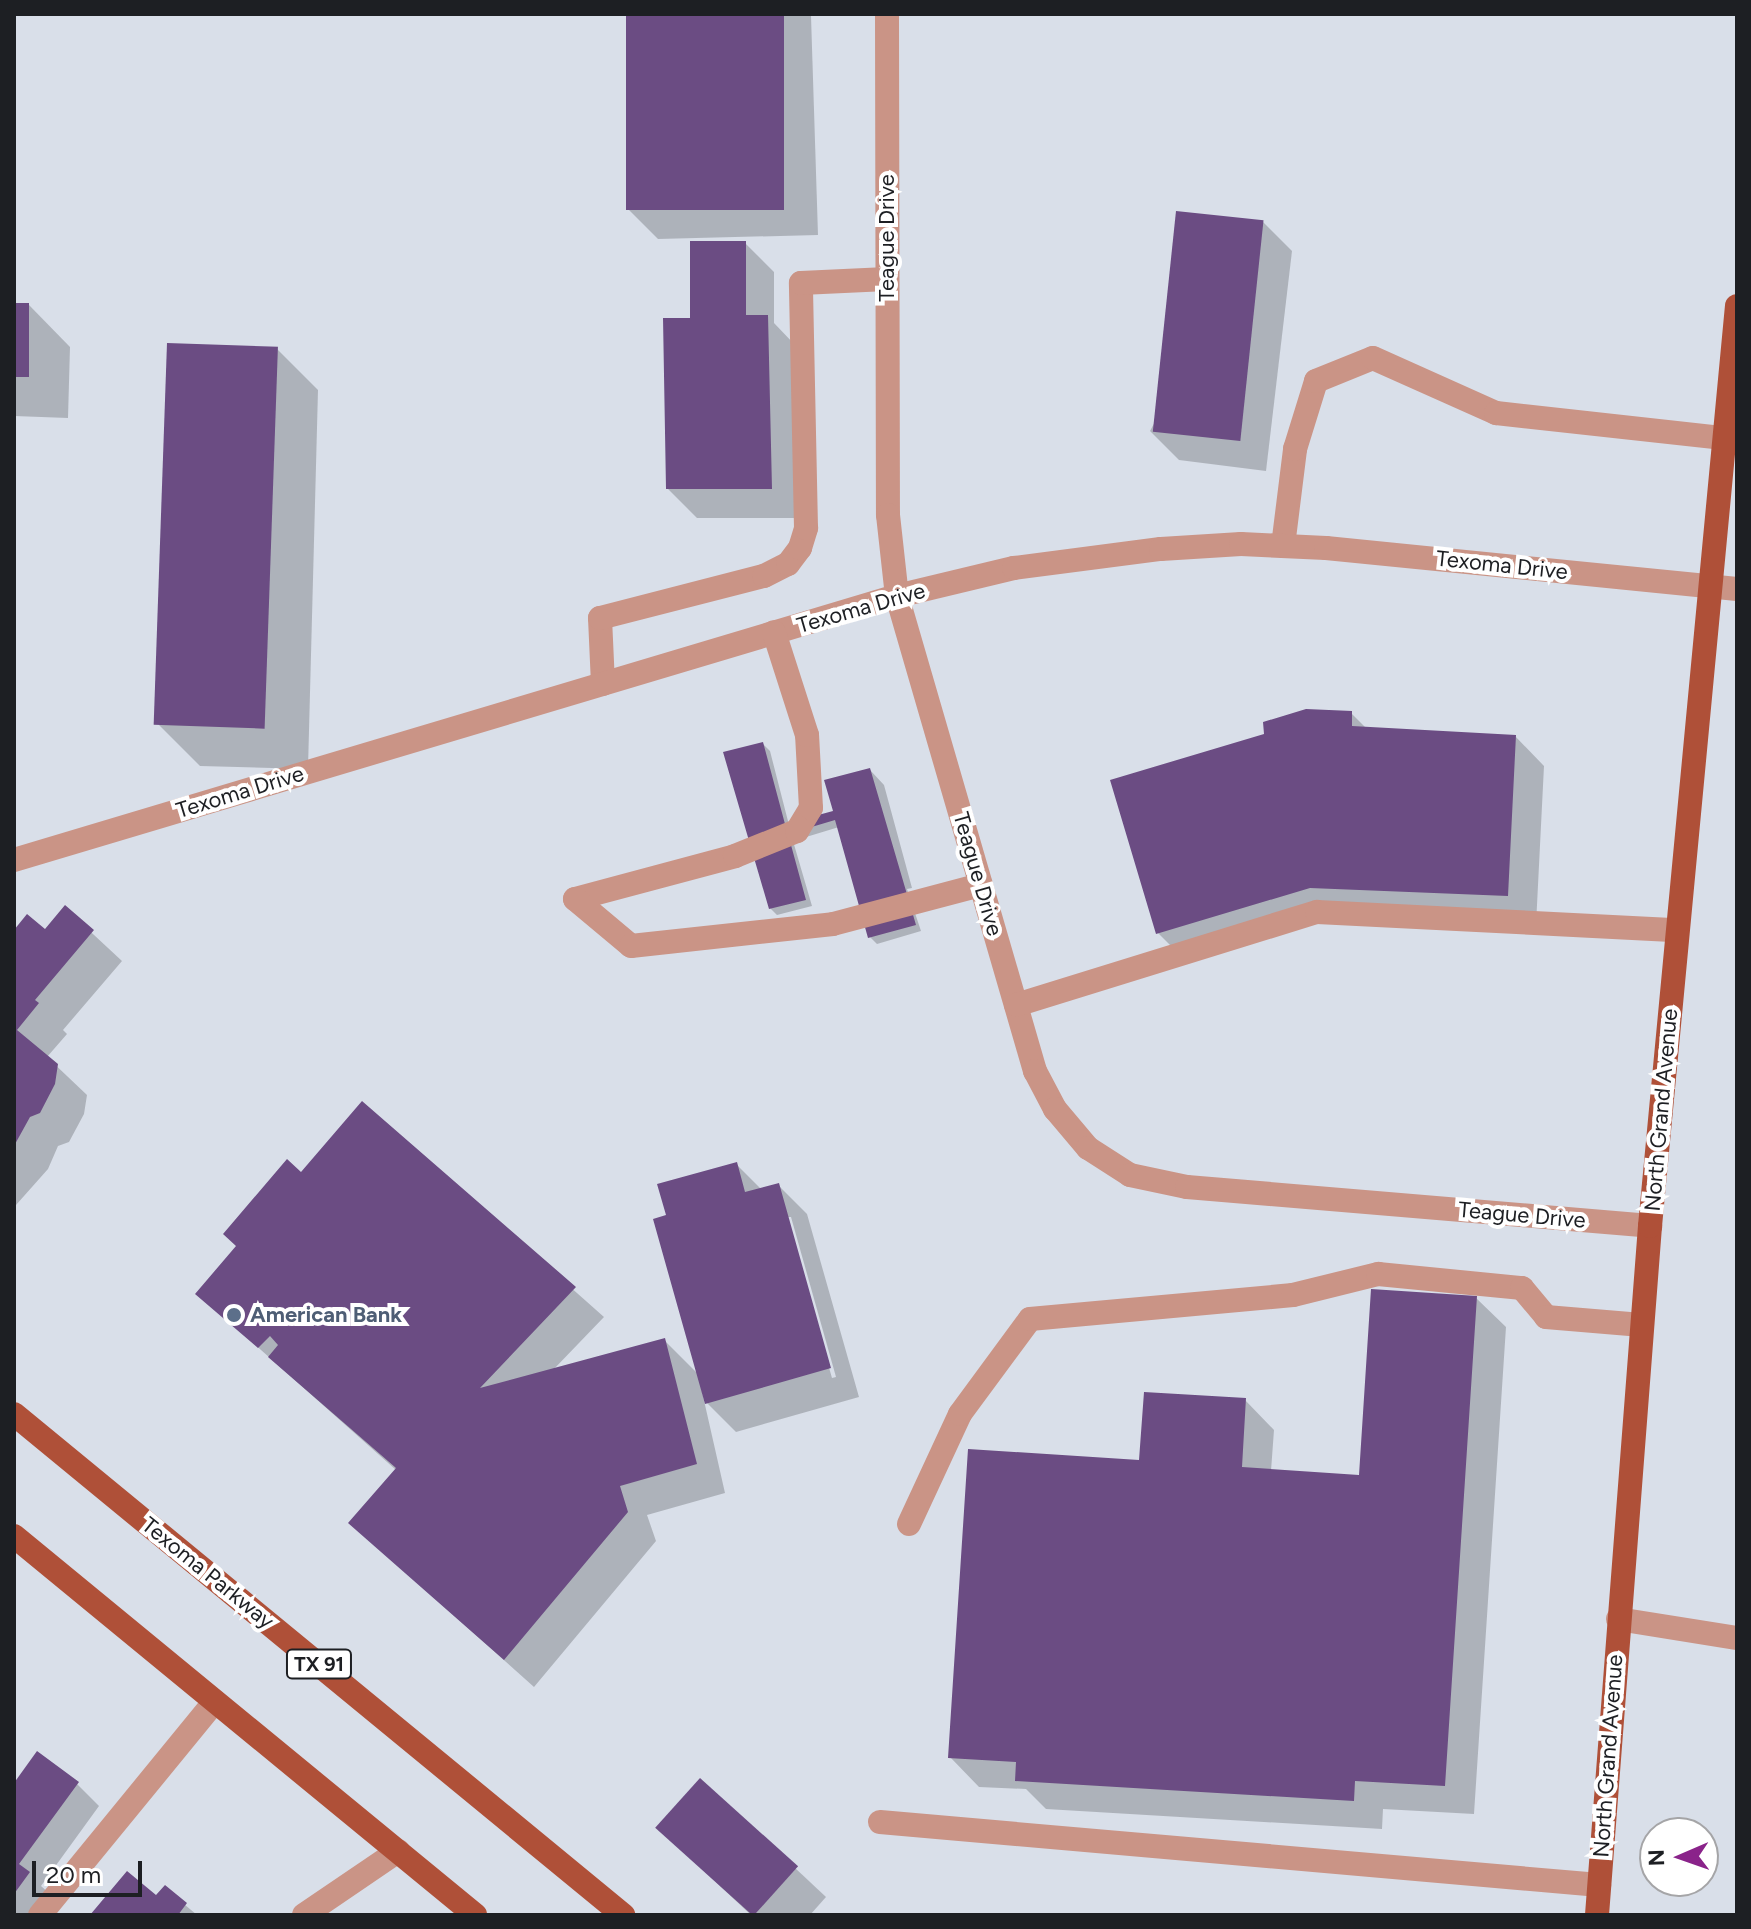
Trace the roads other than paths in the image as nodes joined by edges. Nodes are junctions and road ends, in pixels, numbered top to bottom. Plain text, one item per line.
1 (887, 14) edge
2 (887, 279) junction
3 (1737, 306) edge
4 (1724, 438) junction
5 (1283, 546) junction
6 (1708, 586) junction
7 (1737, 589) edge
8 (897, 596) junction
9 (774, 632) junction
10 (603, 684) junction
11 (14, 860) edge
12 (981, 885) junction
13 (1677, 930) junction
14 (1016, 1005) junction
15 (1650, 1226) junction
16 (1642, 1325) junction
17 (14, 1414) edge
18 (909, 1524) dead end
19 (14, 1536) edge
20 (1618, 1619) junction
21 (1737, 1638) edge
22 (215, 1701) junction
23 (880, 1822) dead end
24 (398, 1851) junction
25 (1599, 1885) junction
26 (321, 1911) edge
27 (40, 1915) edge
28 (475, 1915) edge
29 (623, 1915) edge
30 (1597, 1915) edge

1 - 2 street, Teague Drive
2 - 8 street, Teague Drive
2 - 10 street
3 - 4 main road, North Grand Avenue
4 - 5 street
4 - 6 main road, North Grand Avenue
5 - 6 street, Texoma Drive
5 - 8 street, Texoma Drive
6 - 7 street, Texoma Drive
6 - 13 main road, North Grand Avenue
8 - 9 street, Texoma Drive
8 - 12 street, Teague Drive
9 - 10 street, Texoma Drive
9 - 12 street
10 - 11 street, Texoma Drive
12 - 14 street, Teague Drive
13 - 14 street
13 - 15 main road, North Grand Avenue
14 - 15 street, Teague Drive
15 - 16 main road, North Grand Avenue
16 - 18 street
16 - 20 main road, North Grand Avenue
17 - 29 main road, Texoma Parkway / TX 91
19 - 22 main road
20 - 21 street
20 - 25 main road, North Grand Avenue
22 - 24 main road
22 - 27 street
23 - 25 street
24 - 26 street
24 - 28 main road
25 - 30 main road, North Grand Avenue

